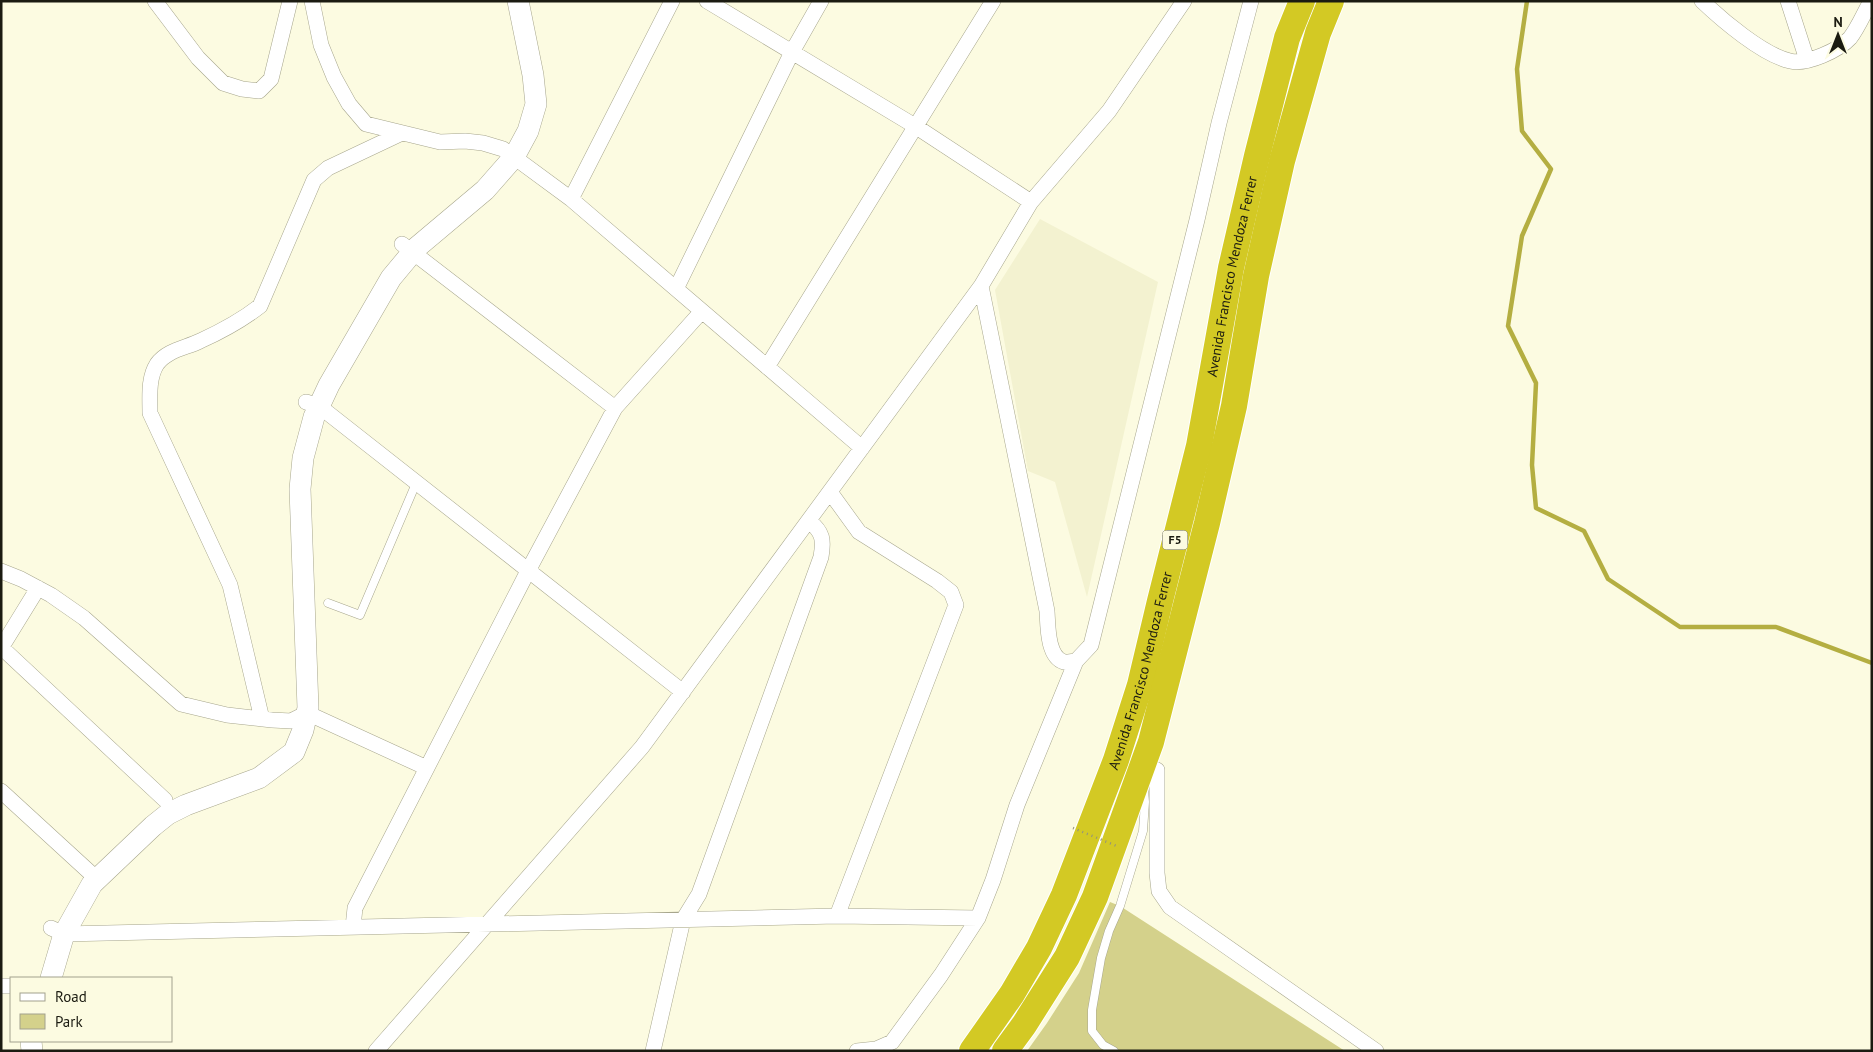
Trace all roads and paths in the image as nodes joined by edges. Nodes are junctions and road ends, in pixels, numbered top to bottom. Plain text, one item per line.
1 (155, 1) edge
2 (290, 1) edge
3 (312, 1) edge
4 (505, 1) edge
5 (518, 1) edge
6 (672, 1) edge
7 (707, 1) edge
8 (821, 1) edge
9 (992, 1) edge
10 (1184, 1) edge
11 (1251, 1) edge
12 (1302, 1) edge
13 (1331, 1) edge
14 (1702, 1) edge
15 (1788, 1) edge
16 (1870, 1) edge
17 (792, 52) junction
18 (1807, 60) junction
19 (915, 126) junction
20 (402, 133) junction
21 (509, 153) junction
22 (1256, 156) junction
23 (1282, 161) junction
24 (571, 200) junction
25 (1031, 202) junction
26 (407, 248) junction
27 (981, 286) junction
28 (676, 289) junction
29 (702, 311) junction
30 (767, 367) junction
31 (312, 404) junction
32 (615, 408) junction
33 (862, 448) junction
34 (417, 481) junction
35 (830, 492) junction
36 (809, 521) junction
37 (529, 570) junction
38 (1, 571) edge
39 (38, 588) junction
40 (328, 603) dead end
41 (1, 648) edge
42 (1076, 661) junction
43 (683, 692) junction
44 (299, 717) junction
45 (262, 718) junction
46 (1116, 760) junction
47 (427, 768) junction
48 (1141, 773) junction
49 (1, 791) edge
50 (165, 800) junction
51 (1073, 828) dead end
52 (1119, 847) dead end
53 (92, 875) junction
54 (837, 916) junction
55 (978, 918) junction
56 (684, 920) junction
57 (486, 923) junction
58 (353, 927) junction
59 (58, 931) junction
60 (37, 977) edge
61 (51, 977) edge
62 (376, 1051) edge
63 (653, 1051) edge
64 (857, 1051) edge
65 (972, 1051) edge
66 (1005, 1051) edge
67 (1114, 1051) edge
68 (1376, 1051) edge

1 - 2 street
3 - 20 street
4 - 21 street
5 - 21 street
6 - 24 street
7 - 17 street
8 - 17 street
9 - 19 street
10 - 25 street
11 - 42 street
12 - 22 highway, Avenida Francisco Mendoza Ferrer / F5
13 - 23 highway, Avenida Francisco Mendoza Ferrer / F5
14 - 18 street
15 - 18 street
16 - 18 street
17 - 19 street
17 - 28 street
19 - 25 street
19 - 30 street
20 - 21 street
20 - 45 street
21 - 24 street
21 - 26 street
22 - 23 highway
22 - 46 highway, Avenida Francisco Mendoza Ferrer / F5
23 - 48 highway, Avenida Francisco Mendoza Ferrer / F5
24 - 28 street
25 - 27 street
26 - 31 street
26 - 32 street
27 - 33 street
27 - 42 street
28 - 29 street
29 - 30 street
29 - 32 street
30 - 33 street
31 - 34 street
31 - 44 street
32 - 37 street
33 - 35 street
34 - 37 street
34 - 40 lane
35 - 36 street
35 - 54 street
36 - 43 street
36 - 56 street
37 - 43 street
37 - 47 street
38 - 39 street
39 - 41 street
39 - 45 street
41 - 50 street
42 - 55 street
43 - 57 street
44 - 45 street
44 - 47 street
44 - 50 street
44 - 53 street
46 - 48 highway
46 - 65 highway, Avenida Francisco Mendoza Ferrer / F5
47 - 58 street
48 - 66 highway, Avenida Francisco Mendoza Ferrer / F5
48 - 67 lane
48 - 68 street
49 - 53 street
50 - 53 street
51 - 52 path, bridge
53 - 59 street
54 - 55 street
54 - 56 street
55 - 64 street
56 - 57 street
56 - 63 street
57 - 58 street
57 - 62 street
58 - 59 street
59 - 60 street
59 - 61 street

